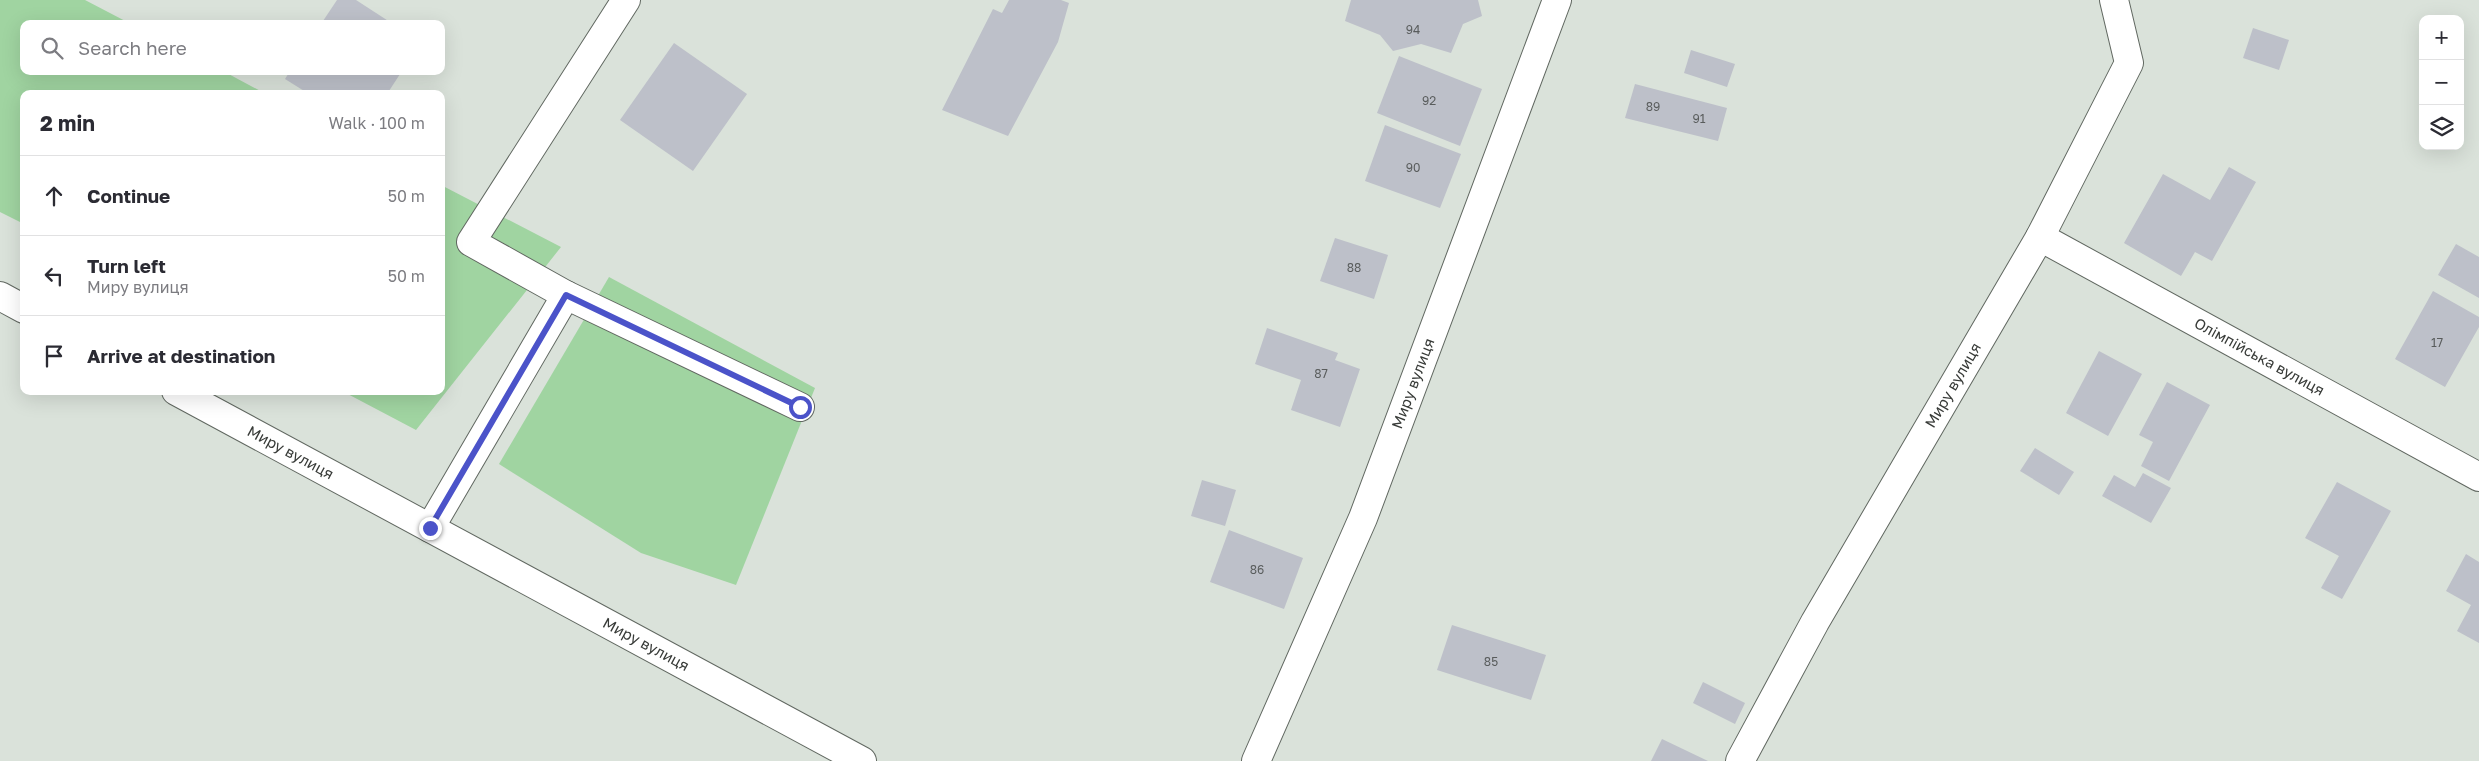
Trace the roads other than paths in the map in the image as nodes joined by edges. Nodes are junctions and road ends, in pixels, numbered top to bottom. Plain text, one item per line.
1 (626, 0) edge
2 (1557, 0) edge
3 (2114, 0) edge
4 (2040, 237) junction
5 (566, 295) junction
6 (0, 296) edge
7 (20, 307) edge
8 (183, 395) edge
9 (800, 407) dead end
10 (2479, 477) edge
11 (430, 528) junction
12 (862, 761) edge
13 (1256, 761) edge
14 (1740, 761) edge

1 - 5 street
2 - 13 street, Миру вулиця
3 - 4 street, Миру вулиця
4 - 10 street, Олімпійська вулиця
4 - 14 street, Миру вулиця
5 - 9 street
5 - 11 street
6 - 7 street
8 - 11 street, Миру вулиця
11 - 12 street, Миру вулиця

